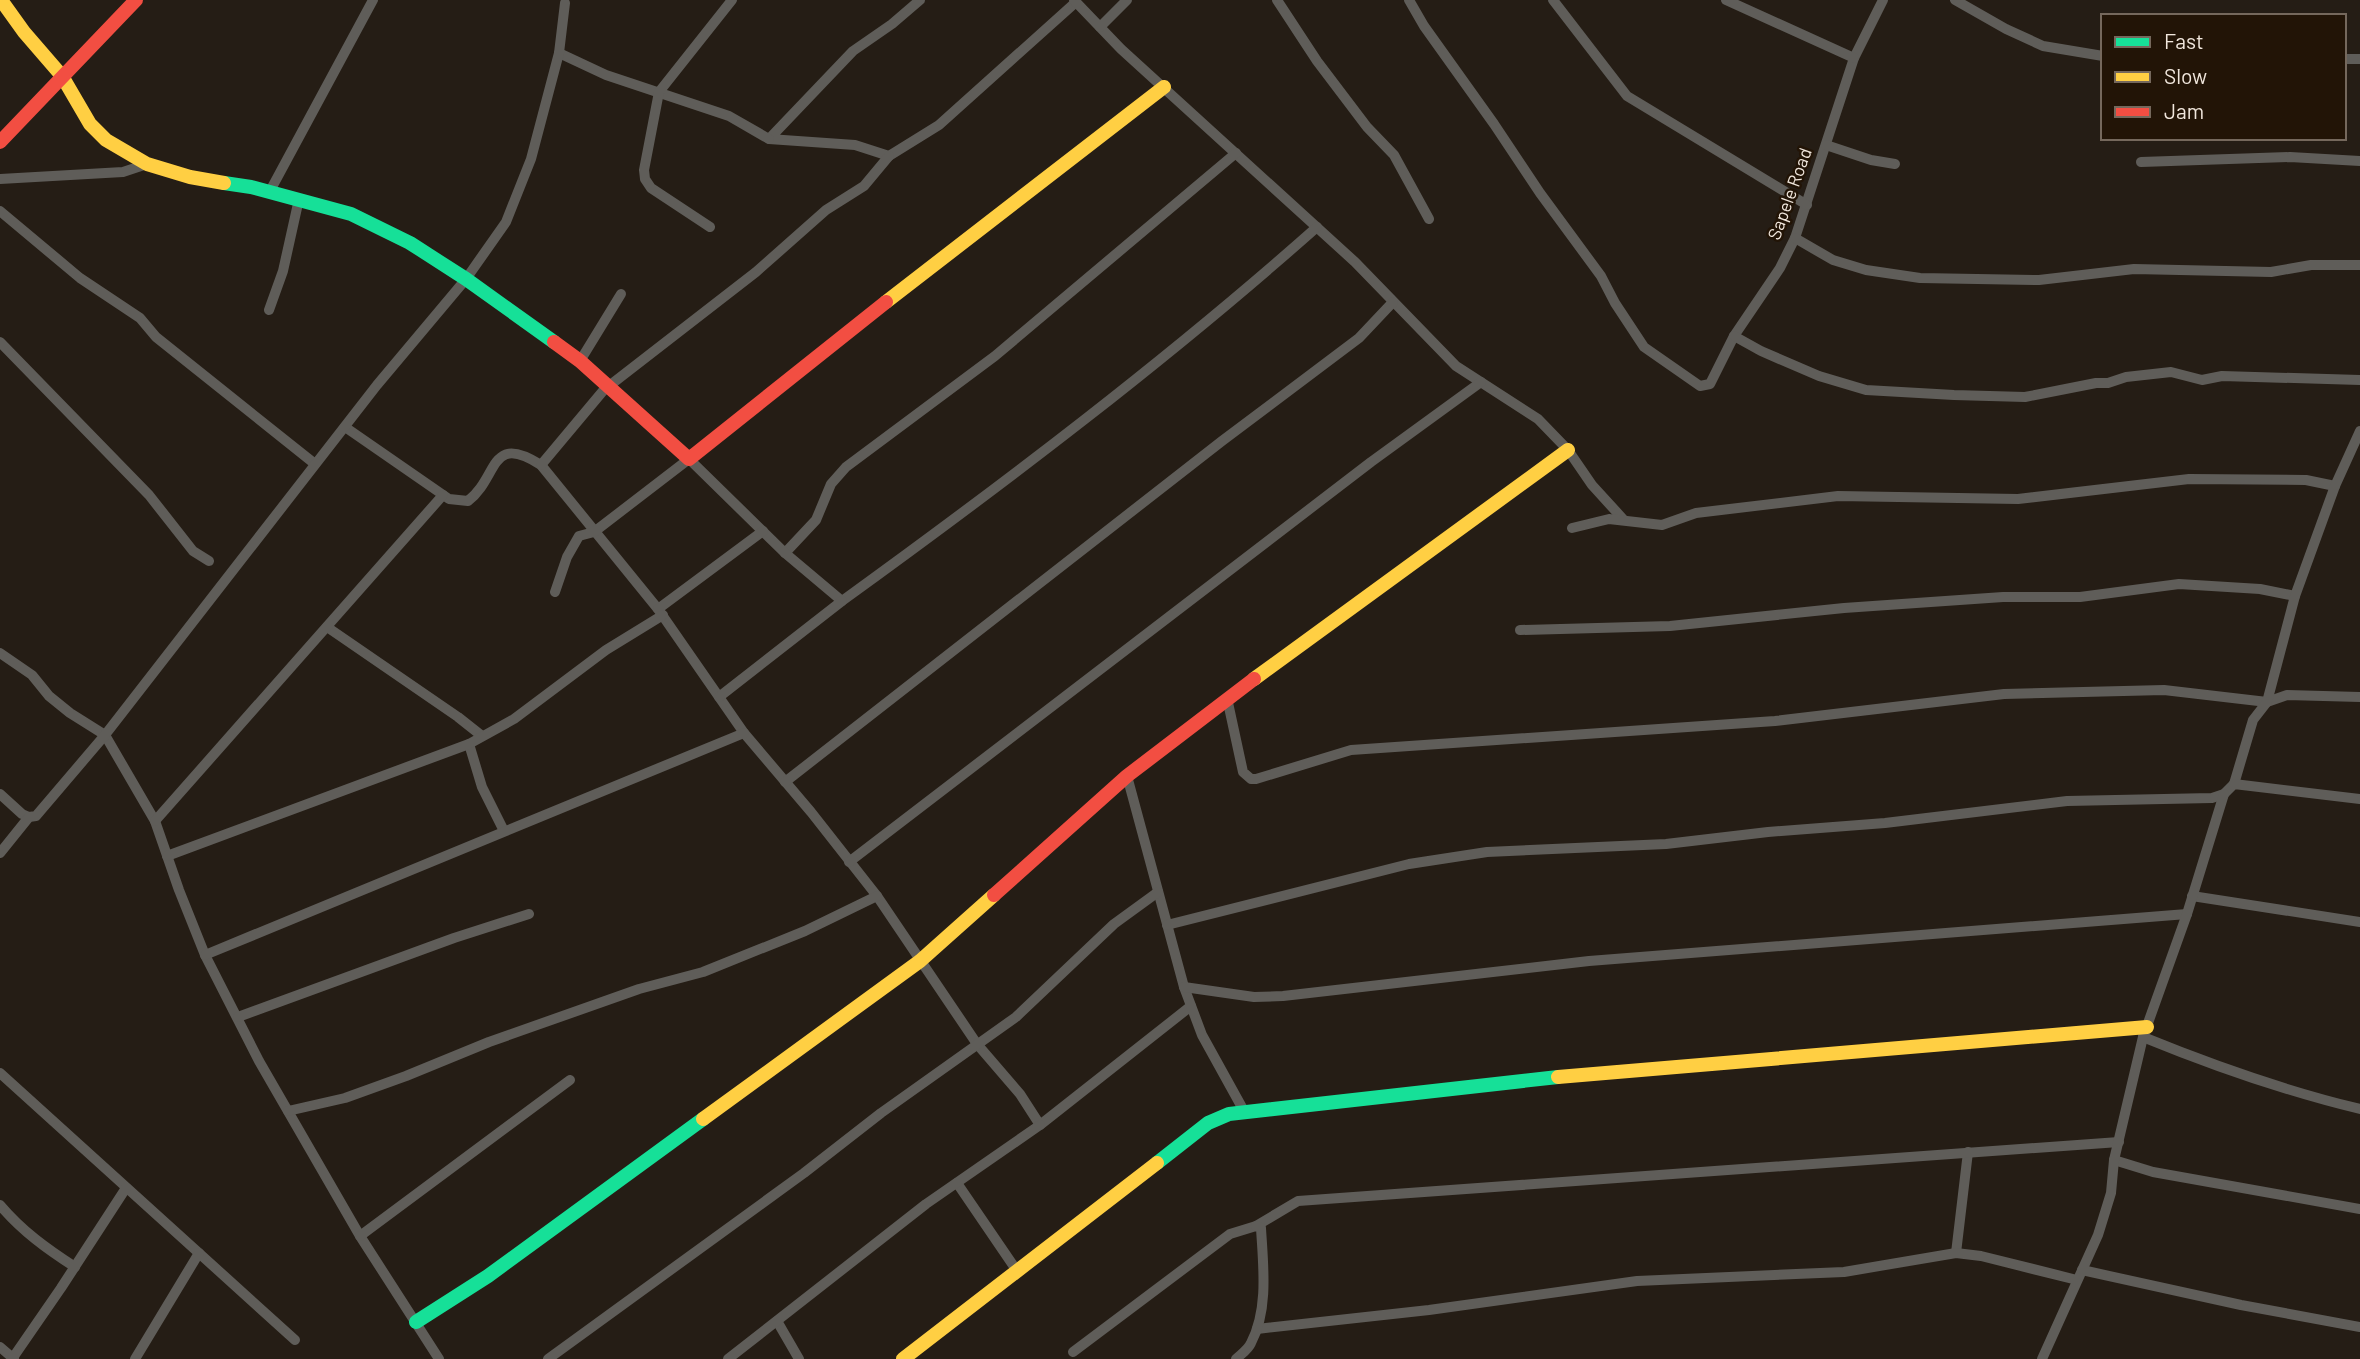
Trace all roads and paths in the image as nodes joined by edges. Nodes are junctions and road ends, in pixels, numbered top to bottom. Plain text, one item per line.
1 (1, 0) edge
2 (136, 0) edge
3 (373, 0) edge
4 (732, 0) edge
5 (920, 0) edge
6 (1127, 0) edge
7 (1277, 0) edge
8 (1409, 0) edge
9 (1553, 0) edge
10 (1726, 0) edge
11 (1883, 0) edge
12 (1955, 0) edge
13 (564, 1) edge
14 (1075, 1) edge
15 (1100, 27) junction
16 (559, 53) junction
17 (2101, 56) edge
18 (1854, 58) junction
19 (62, 76) junction
20 (1164, 87) junction
21 (659, 92) junction
22 (769, 139) junction
23 (0, 142) edge
24 (1826, 145) junction
25 (1236, 153) junction
26 (889, 156) junction
27 (2360, 161) edge
28 (2141, 162) dead end
29 (147, 163) junction
30 (1895, 164) dead end
31 (0, 179) edge
32 (270, 191) junction
33 (299, 199) junction
34 (1807, 205) junction
35 (0, 211) edge
36 (1429, 219) dead end
37 (710, 227) dead end
38 (1317, 227) junction
39 (1794, 238) junction
40 (2360, 265) edge
41 (466, 279) junction
42 (621, 294) dead end
43 (1393, 302) junction
44 (270, 310) dead end
45 (1734, 336) junction
46 (0, 342) edge
47 (580, 361) junction
48 (2360, 380) edge
49 (1481, 382) junction
50 (608, 385) junction
51 (345, 427) junction
52 (2360, 432) edge
53 (1568, 450) junction
54 (689, 459) junction
55 (315, 464) junction
56 (541, 466) junction
57 (2335, 486) junction
58 (443, 495) junction
59 (1623, 520) junction
60 (1572, 528) dead end
61 (763, 531) junction
62 (594, 532) junction
63 (785, 554) junction
64 (209, 561) dead end
65 (555, 592) dead end
66 (2295, 596) junction
67 (842, 601) junction
68 (660, 612) junction
69 (327, 627) junction
70 (1520, 630) dead end
71 (0, 653) edge
72 (719, 697) junction
73 (2360, 697) edge
74 (1227, 698) junction
75 (2267, 702) junction
76 (744, 733) junction
77 (105, 735) junction
78 (482, 737) junction
79 (469, 744) junction
80 (1127, 776) junction
81 (785, 782) junction
82 (2234, 784) junction
83 (0, 794) edge
84 (2224, 794) junction
85 (2360, 799) edge
86 (29, 817) junction
87 (155, 821) junction
88 (504, 831) junction
89 (0, 853) edge
90 (167, 856) junction
91 (849, 862) junction
92 (1158, 892) junction
93 (877, 897) junction
94 (2192, 897) junction
95 (529, 914) dead end
96 (2187, 914) junction
97 (2360, 922) edge
98 (1167, 925) junction
99 (205, 955) junction
100 (920, 961) junction
101 (1184, 987) junction
102 (1191, 1006) junction
103 (238, 1017) junction
104 (2145, 1032) junction
105 (977, 1044) junction
106 (0, 1073) edge
107 (570, 1080) dead end
108 (2360, 1109) edge
109 (288, 1111) junction
110 (1244, 1111) junction
111 (1040, 1125) junction
112 (2119, 1142) junction
113 (1968, 1152) junction
114 (2114, 1160) junction
115 (957, 1183) junction
116 (126, 1188) junction
117 (0, 1205) edge
118 (2360, 1209) edge
119 (1256, 1226) junction
120 (360, 1236) junction
121 (199, 1253) junction
122 (1956, 1253) junction
123 (75, 1267) junction
124 (1017, 1271) junction
125 (2080, 1275) junction
126 (777, 1321) junction
127 (416, 1322) junction
128 (2360, 1326) edge
129 (1257, 1329) junction
130 (295, 1340) dead end
131 (1084, 1343) junction
132 (0, 1347) edge
133 (1073, 1352) dead end
134 (13, 1359) edge
135 (135, 1359) edge
136 (439, 1359) edge
137 (548, 1359) edge
138 (728, 1359) edge
139 (799, 1359) edge
140 (902, 1359) edge
141 (1087, 1359) edge
142 (1236, 1359) edge
143 (2042, 1359) edge

1 - 19 main road
2 - 19 main road
3 - 32 street
4 - 21 street
5 - 22 street
6 - 15 street
7 - 36 street
8 - 45 street, Sapele Road
9 - 34 street
10 - 18 street
11 - 18 street, Sapele Road
12 - 17 street
13 - 16 street
14 - 15 street
14 - 26 street
15 - 20 street
16 - 21 street
16 - 41 street
18 - 24 street, Sapele Road
19 - 23 main road
19 - 29 main road
20 - 25 street
20 - 54 main road
21 - 22 street
21 - 37 street
22 - 26 street
24 - 30 street
24 - 34 street, Sapele Road
25 - 38 street
25 - 63 street
26 - 50 street
27 - 28 street
29 - 31 street
29 - 32 main road
32 - 33 main road
33 - 41 main road
33 - 44 street
34 - 39 street, Sapele Road
35 - 55 street
38 - 43 street
38 - 67 street
39 - 40 street
39 - 45 street, Sapele Road
41 - 47 main road
41 - 51 street
42 - 47 street
43 - 49 street
43 - 81 street
45 - 48 street
46 - 64 street
47 - 50 main road
49 - 53 street
49 - 91 street
50 - 54 main road
50 - 56 street
51 - 55 street
51 - 58 street
52 - 57 street
53 - 59 street
53 - 74 main road
54 - 61 street
54 - 62 street
55 - 77 street
56 - 58 street
56 - 62 street
57 - 59 street
57 - 66 street
58 - 69 street
59 - 60 street
61 - 63 street
61 - 68 street
62 - 65 street
62 - 68 street
63 - 67 street
66 - 70 street
66 - 75 street
67 - 72 street
68 - 72 street
68 - 78 street
69 - 78 street
69 - 87 street
71 - 77 street
72 - 76 street
73 - 75 street
74 - 75 street
74 - 80 main road
75 - 82 street
76 - 81 street
76 - 88 street
77 - 86 street
77 - 87 street
78 - 79 street
79 - 88 street
79 - 90 street
80 - 92 street
80 - 100 main road
81 - 91 street
82 - 84 street
82 - 85 street
83 - 86 street
84 - 94 street
84 - 98 street
86 - 89 street
87 - 90 street
88 - 99 street
90 - 99 street
91 - 93 street
92 - 98 street
92 - 105 street
93 - 100 street
93 - 109 street
94 - 96 street
94 - 97 street
95 - 103 street
96 - 101 street
96 - 104 street
98 - 101 street
99 - 103 street
100 - 105 street
100 - 127 main road
101 - 102 street
102 - 110 street
102 - 111 street
103 - 109 street
104 - 108 street
104 - 110 main road
104 - 112 street
105 - 111 street
105 - 137 street
106 - 116 street
107 - 120 street
109 - 120 street
110 - 124 main road
111 - 115 street
112 - 113 street
112 - 114 street
113 - 119 street
113 - 122 street
114 - 118 street
114 - 125 street
115 - 124 street
115 - 126 street
116 - 121 street
116 - 123 street
117 - 123 street
119 - 129 street
119 - 131 street
120 - 127 street
121 - 130 street
121 - 135 street
122 - 125 street
122 - 129 street
123 - 134 street
124 - 140 main road
125 - 128 street
125 - 143 street
126 - 138 street
126 - 139 street
127 - 136 street
129 - 142 street
131 - 133 street
131 - 141 street
132 - 134 street

